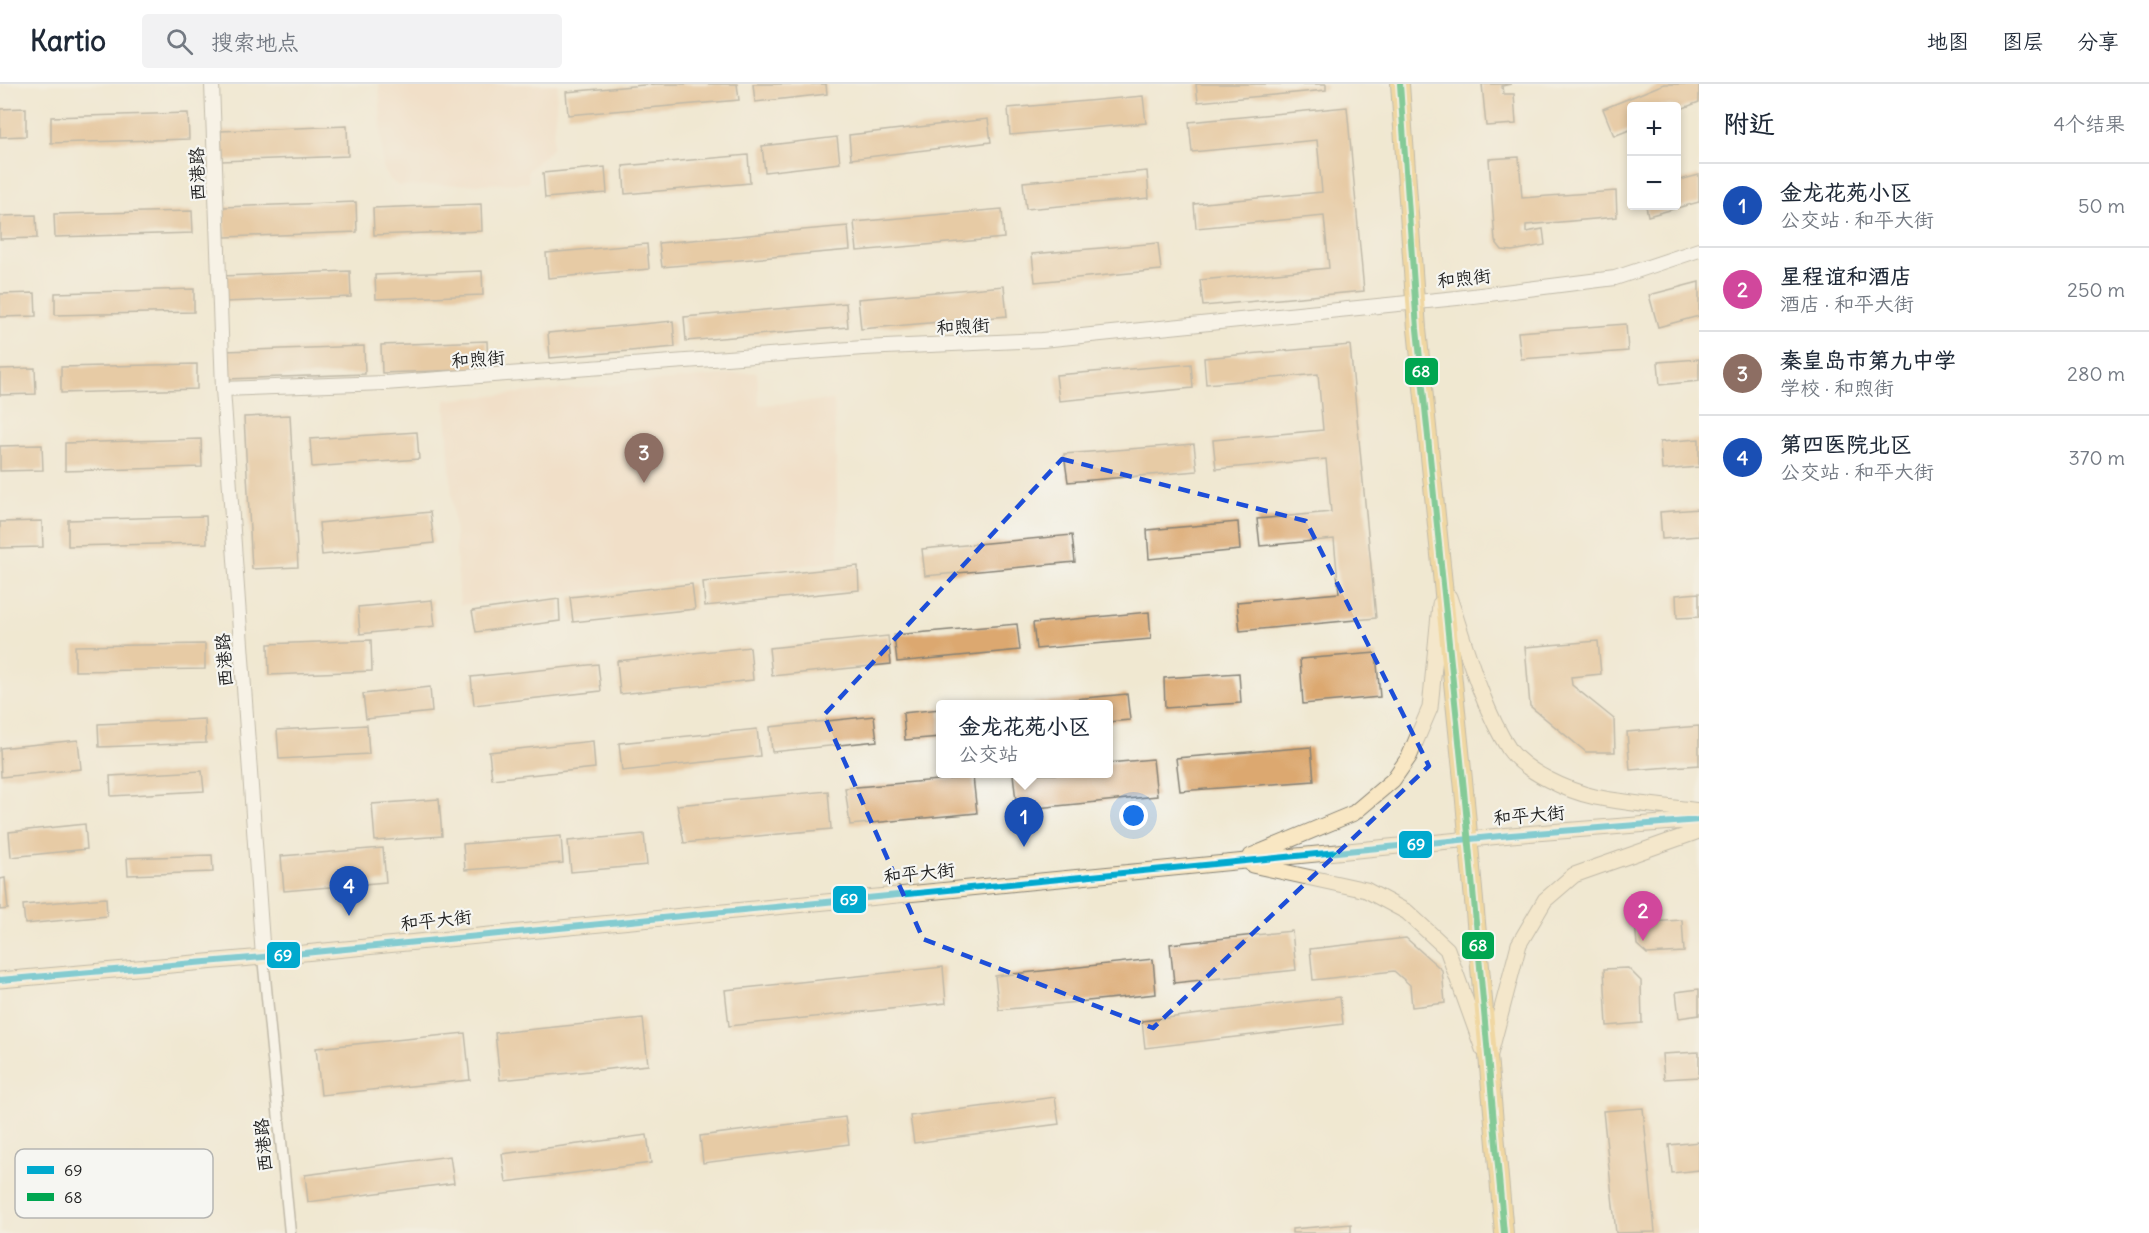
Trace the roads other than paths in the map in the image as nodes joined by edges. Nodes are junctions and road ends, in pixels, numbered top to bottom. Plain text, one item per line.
1 (212, 84) edge
2 (1400, 84) edge
3 (1699, 250) edge
4 (1416, 301) junction
5 (223, 389) junction
6 (1442, 578) junction
7 (1699, 811) edge
8 (1699, 820) edge
9 (1699, 831) edge
10 (1468, 840) junction
11 (1237, 862) junction
12 (263, 957) junction
13 (0, 970) edge
14 (35, 977) junction
15 (0, 980) edge
16 (0, 992) edge
17 (1488, 1063) junction
18 (290, 1233) edge
19 (1504, 1233) edge

1 - 5 street, 西港路
2 - 4 highway
3 - 4 street, 和煦街
4 - 5 street, 和煦街
4 - 6 highway
5 - 12 street, 西港路
6 - 7 main road
6 - 10 highway
6 - 11 main road
8 - 10 main road, 和平大街
9 - 17 main road
10 - 11 main road, 和平大街
10 - 17 highway
11 - 12 main road, 和平大街
11 - 17 main road
12 - 14 main road, 和平大街
12 - 18 street, 西港路
13 - 14 main road
14 - 15 main road, 和平大街
14 - 16 main road
17 - 19 highway

